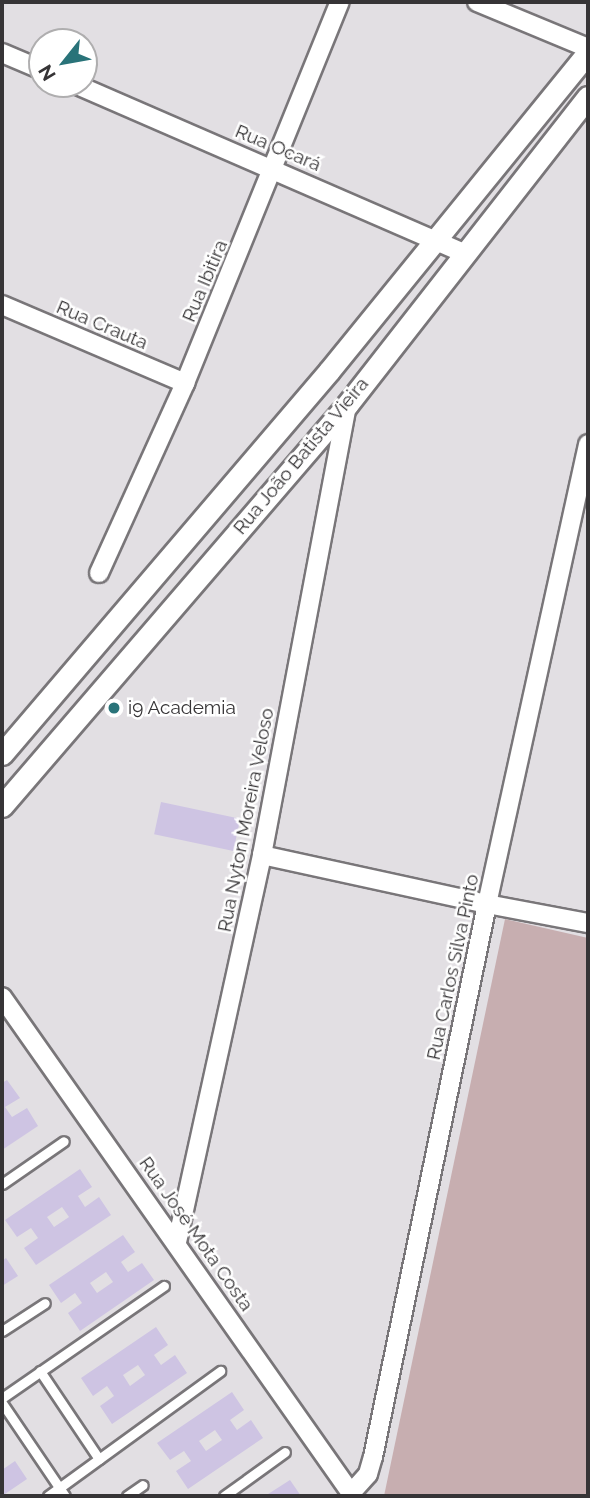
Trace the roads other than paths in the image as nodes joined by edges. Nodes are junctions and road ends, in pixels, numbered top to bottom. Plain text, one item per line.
1 (340, 2) edge
2 (477, 2) edge
3 (588, 50) edge
4 (2, 53) edge
5 (28, 64) edge
6 (98, 94) edge
7 (588, 97) edge
8 (274, 168) junction
9 (434, 240) junction
10 (463, 253) junction
11 (2, 305) edge
12 (185, 383) junction
13 (347, 405) junction
14 (588, 444) edge
15 (100, 573) dead end
16 (2, 754) edge
17 (2, 806) edge
18 (262, 855) junction
19 (486, 904) junction
20 (588, 923) edge
21 (2, 997) edge
22 (64, 1141) dead end
23 (2, 1184) edge
24 (177, 1242) junction
25 (164, 1286) dead end
26 (45, 1303) dead end
27 (2, 1331) edge
28 (40, 1371) junction
29 (220, 1371) dead end
30 (2, 1401) edge
31 (285, 1452) dead end
32 (99, 1459) junction
33 (144, 1485) dead end
34 (62, 1492) edge
35 (352, 1495) edge
36 (48, 1496) edge
37 (127, 1496) edge
38 (224, 1496) edge

1 - 8 street, Rua Ibitira
2 - 3 street
3 - 9 street, Rua João Batista Vieira
4 - 5 street
6 - 8 street, Rua Ocará
7 - 10 street, Rua João Batista Vieira
8 - 9 street, Rua Ocará
8 - 12 street, Rua Ibitira
9 - 10 street, Rua Ocará
9 - 16 street, Rua João Batista Vieira
10 - 13 street, Rua João Batista Vieira
11 - 12 street, Rua Crauta
12 - 15 street, Rua Ibitira
13 - 17 street, Rua João Batista Vieira
13 - 18 street, Rua Nyton Moreira Veloso
14 - 19 street, Rua Carlos Silva Pinto
18 - 19 street
18 - 24 street, Rua Nyton Moreira Veloso
19 - 20 street
19 - 35 street, Rua Carlos Silva Pinto
21 - 24 street, Rua José Mota Costa
22 - 23 lane
24 - 35 street, Rua José Mota Costa
25 - 28 lane
26 - 27 lane
28 - 30 lane
28 - 32 lane
29 - 32 lane
30 - 34 lane
31 - 38 lane
32 - 34 lane
33 - 37 lane
34 - 36 lane

